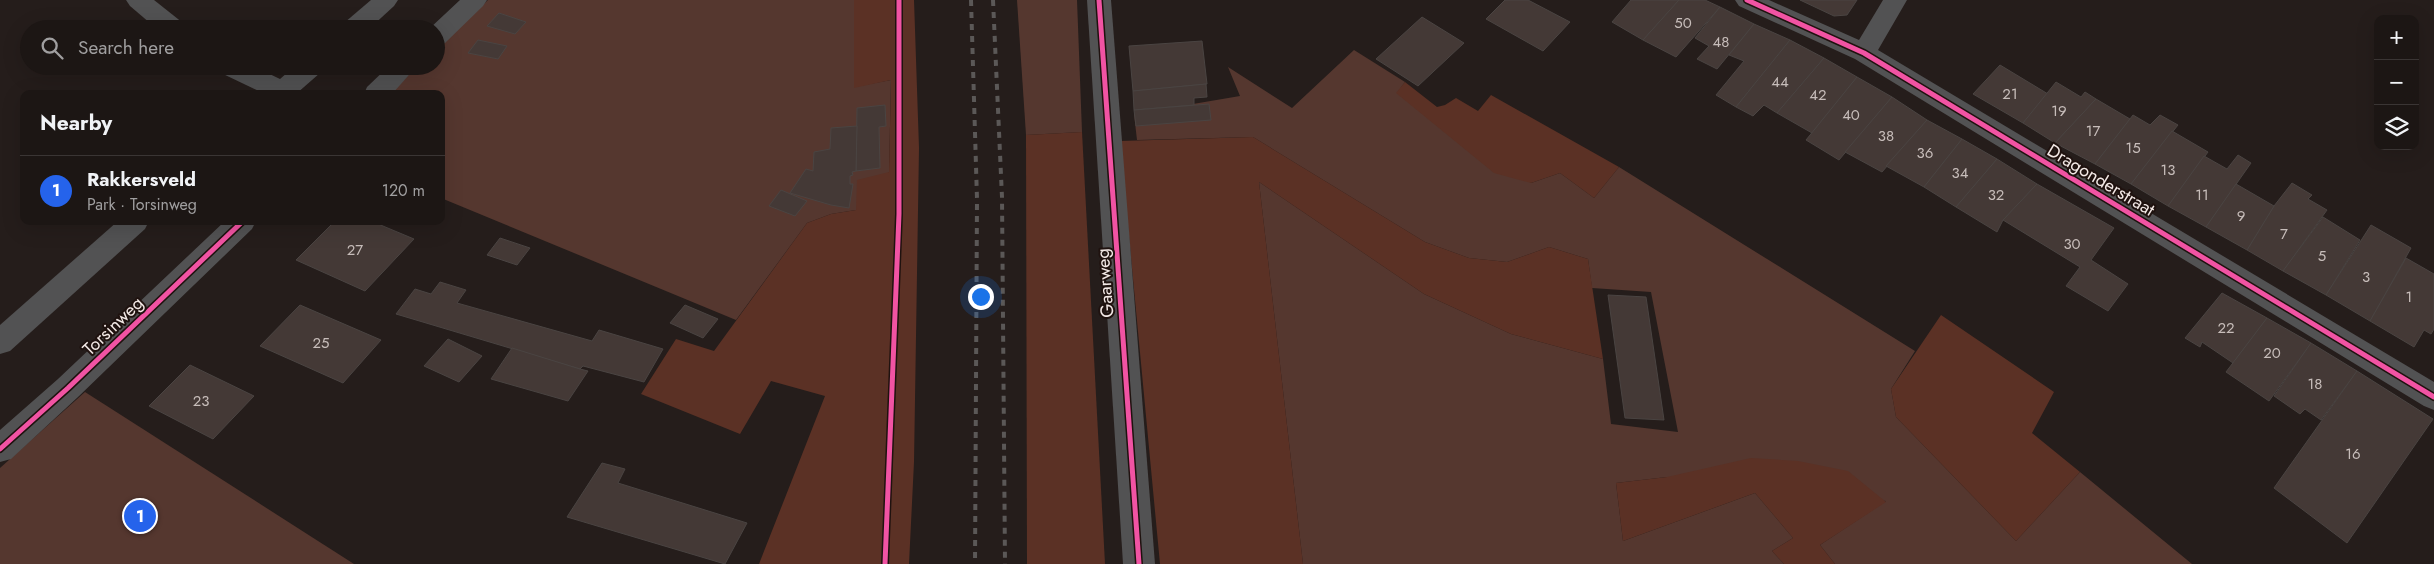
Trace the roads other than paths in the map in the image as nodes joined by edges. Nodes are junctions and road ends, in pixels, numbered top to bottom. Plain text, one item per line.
1 (138, 0) edge
2 (386, 0) edge
3 (474, 0) edge
4 (1099, 0) edge
5 (1747, 0) edge
6 (1896, 0) edge
7 (163, 20) edge
8 (363, 20) edge
9 (445, 27) edge
10 (1864, 53) junction
11 (248, 75) edge
12 (301, 75) edge
13 (396, 75) edge
14 (277, 90) edge
15 (283, 90) edge
16 (380, 90) edge
17 (132, 225) edge
18 (238, 225) edge
19 (0, 342) edge
20 (2434, 397) edge
21 (0, 449) edge
22 (1139, 564) edge

1 - 7 street
2 - 8 street
3 - 9 street
4 - 22 street, Gaarweg
5 - 10 street, Dragonderstraat
6 - 10 street
10 - 20 street, Dragonderstraat
11 - 14 street
12 - 15 street
13 - 16 street
17 - 19 street
18 - 21 street, Torsinweg

